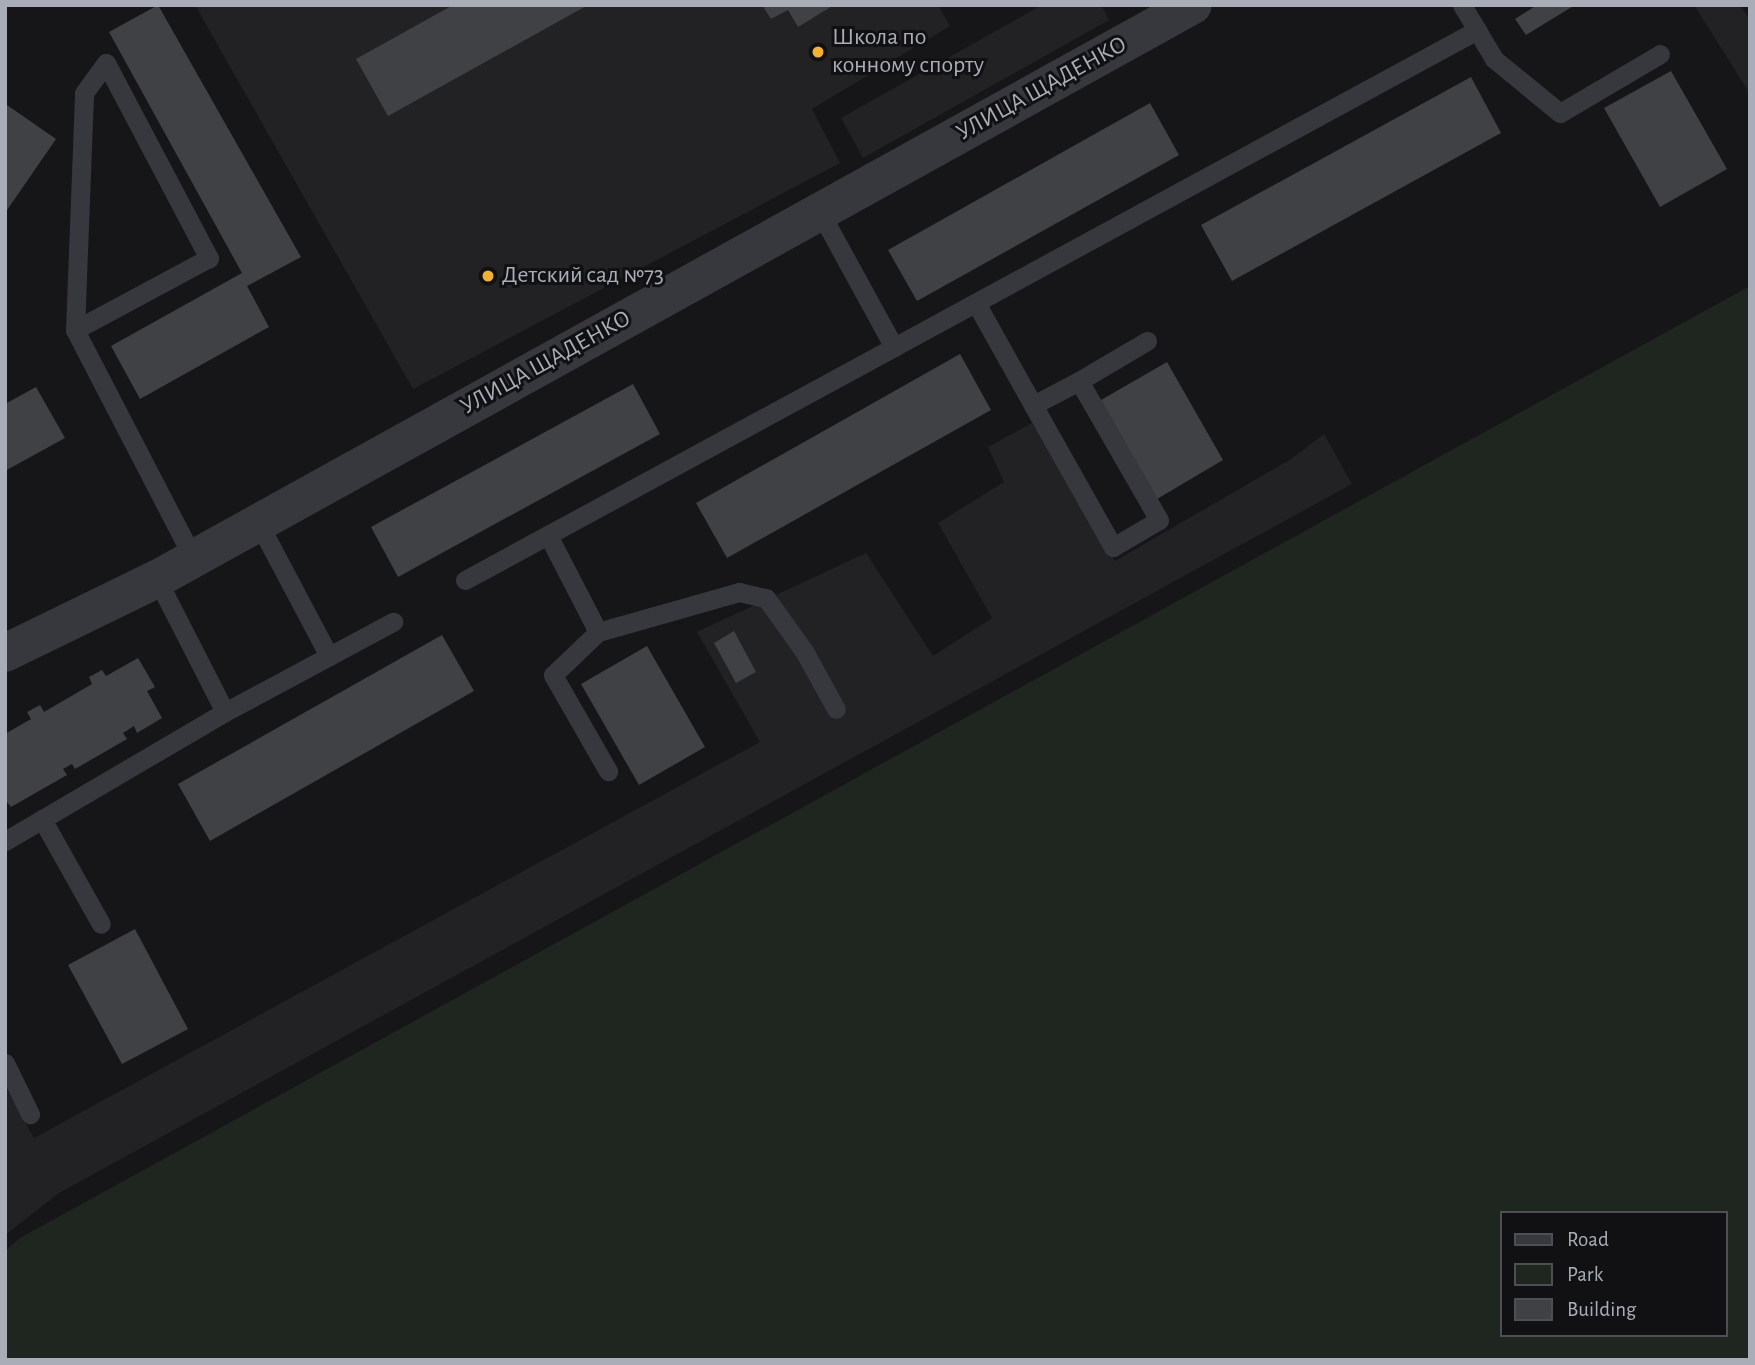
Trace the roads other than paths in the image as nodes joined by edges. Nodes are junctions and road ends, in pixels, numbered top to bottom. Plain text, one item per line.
1 (1193, 5) edge
2 (1462, 5) edge
3 (1477, 30) junction
4 (1660, 54) dead end
5 (821, 212) junction
6 (976, 303) junction
7 (75, 330) junction
8 (1147, 341) dead end
9 (894, 347) junction
10 (1079, 380) junction
11 (1033, 405) junction
12 (258, 522) junction
13 (548, 535) junction
14 (193, 558) junction
15 (157, 579) junction
16 (465, 580) dead end
17 (393, 622) dead end
18 (598, 632) junction
19 (5, 653) edge
20 (329, 656) junction
21 (836, 709) dead end
22 (225, 712) junction
23 (608, 771) dead end
24 (42, 820) junction
25 (5, 841) edge
26 (101, 923) dead end
27 (5, 1063) edge
28 (30, 1114) dead end

1 - 5 street, УЛИЦА ЩАДЕНКО
2 - 3 lane
3 - 4 lane
3 - 6 lane
5 - 9 lane
5 - 12 street, УЛИЦА ЩАДЕНКО
6 - 9 lane
6 - 11 lane
7 - 7 lane
7 - 14 lane
8 - 10 lane
9 - 13 lane
10 - 11 lane
10 - 11 lane
12 - 14 street, УЛИЦА ЩАДЕНКО
12 - 20 lane
13 - 16 lane
13 - 18 lane
14 - 15 street, УЛИЦА ЩАДЕНКО
15 - 19 street, УЛИЦА ЩАДЕНКО
15 - 22 lane
17 - 20 lane
18 - 21 lane
18 - 23 lane
20 - 22 lane
22 - 24 lane
24 - 25 lane
24 - 26 lane
27 - 28 lane

